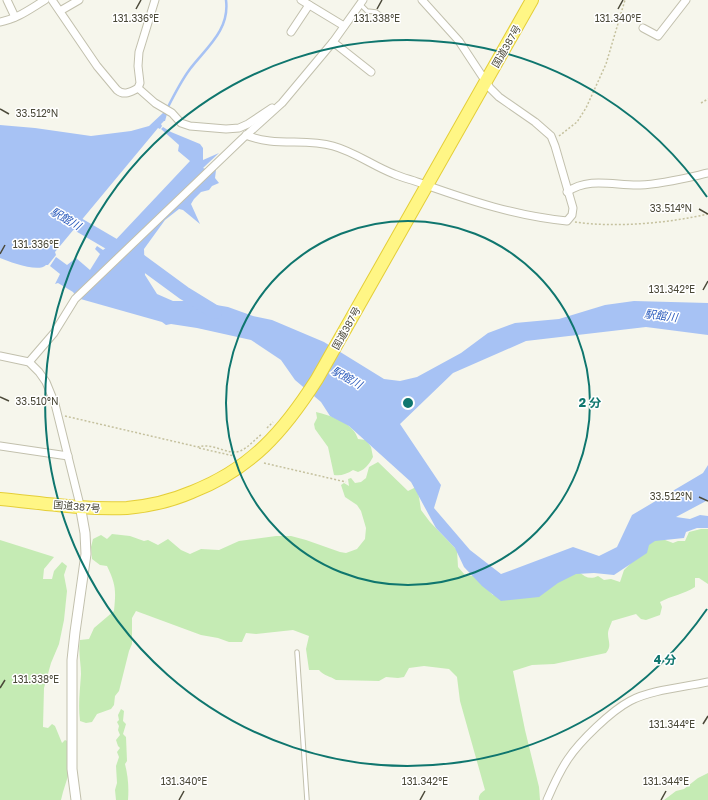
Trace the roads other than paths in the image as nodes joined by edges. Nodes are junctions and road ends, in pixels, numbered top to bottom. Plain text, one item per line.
1 (7, 0) edge
2 (44, 0) edge
3 (52, 0) edge
4 (79, 0) edge
5 (155, 0) edge
6 (301, 0) edge
7 (422, 0) edge
8 (532, 0) edge
9 (686, 0) edge
10 (362, 2) edge
11 (309, 5) junction
12 (60, 10) junction
13 (15, 17) junction
14 (383, 17) dead end
15 (0, 22) edge
16 (344, 26) junction
17 (644, 28) dead end
18 (291, 32) dead end
19 (332, 42) junction
20 (371, 72) dead end
21 (485, 82) junction
22 (138, 88) junction
23 (285, 100) junction
24 (244, 137) junction
25 (708, 173) edge
26 (426, 187) junction
27 (567, 192) junction
28 (0, 356) edge
29 (29, 362) junction
30 (0, 446) edge
31 (68, 456) junction
32 (0, 499) edge
33 (80, 506) junction
34 (297, 652) dead end
35 (708, 682) edge
36 (76, 800) edge
37 (307, 800) edge
38 (547, 800) edge

1 - 13 street
2 - 13 street
3 - 12 street
4 - 12 street
5 - 22 street
6 - 11 street
7 - 21 street
8 - 21 highway, 国道387号
9 - 17 street
10 - 14 lane
10 - 16 street
11 - 16 street
11 - 18 street
12 - 22 street
13 - 15 street
16 - 19 street
19 - 20 street
19 - 23 street
21 - 26 highway, 国道387号
21 - 27 street
22 - 23 street
23 - 24 street
24 - 26 street
24 - 29 street
25 - 27 street
26 - 27 street
26 - 33 highway, 国道387号
28 - 29 street
29 - 31 street
30 - 31 street
31 - 33 street
32 - 33 highway, 国道387号
33 - 36 street
34 - 37 lane
35 - 38 street

